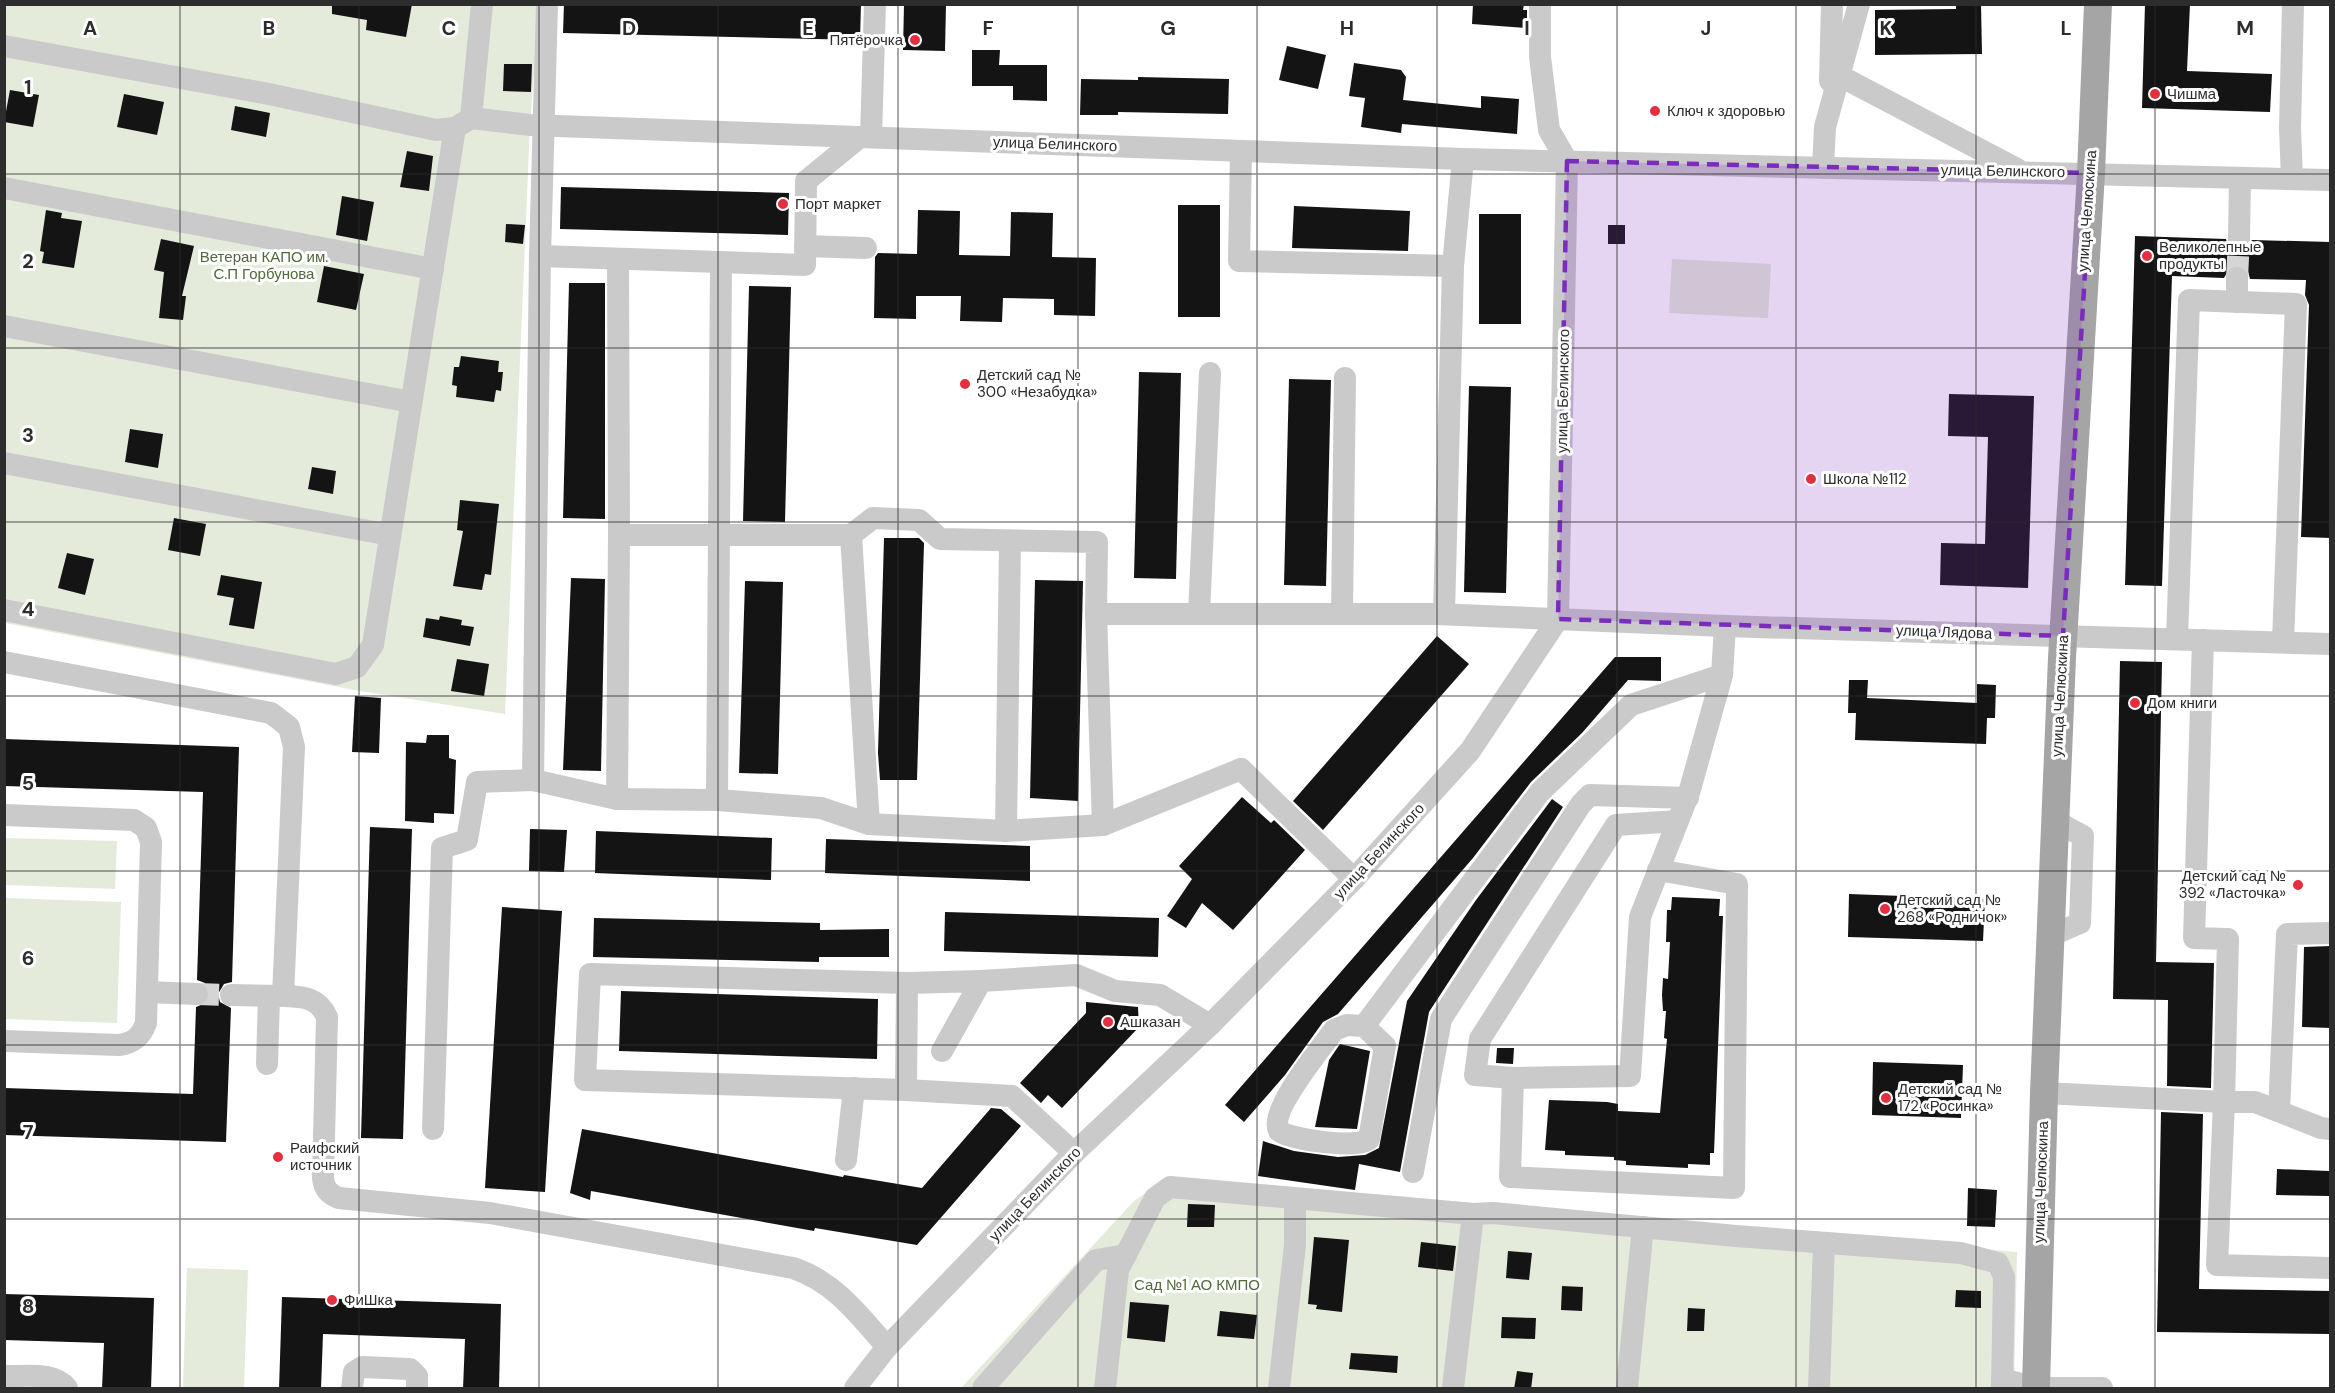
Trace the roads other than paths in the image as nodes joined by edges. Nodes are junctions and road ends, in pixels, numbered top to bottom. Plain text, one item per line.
1 (482, 4) edge
2 (547, 4) edge
3 (875, 4) edge
4 (1540, 4) edge
5 (1832, 4) edge
6 (1859, 4) edge
7 (2098, 4) edge
8 (2293, 4) edge
9 (4, 46) edge
10 (1840, 76) junction
11 (1829, 113) junction
12 (463, 123) junction
13 (543, 124) junction
14 (866, 137) junction
15 (1241, 151) junction
16 (1463, 159) junction
17 (1567, 161) junction
18 (1822, 167) junction
19 (2021, 171) junction
20 (2091, 173) junction
21 (2240, 178) junction
22 (2292, 179) junction
23 (2331, 180) edge
24 (4, 188) edge
25 (2239, 239) tunnel mouth
26 (805, 246) junction
27 (866, 248) dead end
28 (540, 256) junction
29 (618, 260) junction
30 (721, 263) junction
31 (1453, 266) junction
32 (433, 268) junction
33 (2237, 278) tunnel mouth
34 (2237, 302) junction
35 (4, 326) edge
36 (1210, 373) dead end
37 (1345, 378) dead end
38 (411, 402) junction
39 (4, 463) edge
40 (390, 535) junction
41 (619, 535) junction
42 (718, 535) junction
43 (851, 535) junction
44 (1010, 541) junction
45 (4, 610) edge
46 (1096, 614) junction
47 (1199, 614) junction
48 (1342, 614) junction
49 (1444, 614) junction
50 (1558, 619) junction
51 (1725, 626) junction
52 (2063, 636) junction
53 (2177, 639) junction
54 (2203, 640) junction
55 (2283, 642) junction
56 (2331, 644) edge
57 (4, 662) edge
58 (1722, 675) junction
59 (533, 780) junction
60 (1688, 798) junction
61 (617, 799) junction
62 (717, 800) junction
63 (4, 815) edge
64 (1678, 821) junction
65 (869, 824) junction
66 (1103, 825) junction
67 (1006, 831) junction
68 (1659, 870) junction
69 (1354, 879) junction
70 (2331, 933) edge
71 (981, 981) junction
72 (907, 983) junction
73 (147, 992) junction
74 (197, 994) tunnel mouth
75 (231, 994) tunnel mouth
76 (276, 996) junction
77 (1210, 1025) junction
78 (1364, 1026) junction
79 (4, 1041) edge
80 (942, 1051) dead end
81 (267, 1064) dead end
82 (1513, 1078) junction
83 (854, 1088) junction
84 (906, 1090) junction
85 (2044, 1093) junction
86 (2224, 1102) junction
87 (2279, 1111) junction
88 (2331, 1129) edge
89 (433, 1130) dead end
90 (1074, 1153) junction
91 (846, 1160) dead end
92 (1413, 1172) dead end
93 (1295, 1200) junction
94 (1473, 1214) junction
95 (1643, 1227) junction
96 (1824, 1243) junction
97 (1126, 1255) junction
98 (2331, 1268) edge
99 (887, 1347) junction
100 (4, 1376) edge
101 (2002, 1384) edge
102 (2036, 1388) edge
103 (67, 1389) edge
104 (352, 1389) edge
105 (417, 1389) edge
106 (855, 1389) edge
107 (983, 1389) edge
108 (1105, 1389) edge
109 (1279, 1389) edge
110 (1453, 1389) edge
111 (1627, 1389) edge
112 (1819, 1389) edge
113 (2102, 1389) edge

1 - 12 street
2 - 13 street
3 - 14 street
4 - 17 street
5 - 11 street
6 - 10 street
7 - 20 main road, улица Челюскина
8 - 22 street
9 - 12 street, улица Белинского
10 - 11 street
10 - 19 street
11 - 18 street
12 - 13 street, улица Белинского
12 - 32 street
13 - 14 street, улица Белинского
13 - 28 street
14 - 15 street, улица Белинского
14 - 26 street
15 - 16 street, улица Белинского
15 - 31 street
16 - 17 street, улица Белинского
16 - 31 street
17 - 18 street, улица Белинского
17 - 50 street, улица Белинского
18 - 19 street, улица Белинского
19 - 20 street, улица Белинского
20 - 21 street, улица Белинского
20 - 52 main road, улица Челюскина
21 - 22 street, улица Белинского
21 - 25 street
22 - 23 street, улица Белинского
24 - 32 street
26 - 27 street
26 - 30 street
28 - 29 street
28 - 59 street
29 - 30 street
29 - 41 street
30 - 42 street
31 - 49 street
32 - 38 street
33 - 34 street
34 - 53 street
34 - 55 street
35 - 38 street
36 - 47 street
37 - 48 street
38 - 40 street
39 - 40 street
40 - 45 street
41 - 42 street
41 - 61 street
42 - 43 street
42 - 62 street
43 - 44 street
43 - 65 street
44 - 46 street
44 - 67 street
46 - 47 street, улица Лядова
46 - 66 street
47 - 48 street, улица Лядова
48 - 49 street, улица Лядова
49 - 50 street, улица Лядова
50 - 51 street, улица Лядова
50 - 69 street, улица Белинского
51 - 52 street, улица Лядова
51 - 58 street
52 - 53 street, улица Лядова
52 - 85 main road, улица Челюскина
53 - 54 street, улица Лядова
54 - 55 street, улица Лядова
54 - 86 street
55 - 56 street, улица Лядова
57 - 76 street
58 - 60 street
58 - 78 street
59 - 61 street
59 - 89 street
60 - 64 street
60 - 92 street
61 - 62 street
62 - 65 street
63 - 73 street
64 - 68 street
64 - 82 street
65 - 67 street
66 - 67 street
66 - 69 street
68 - 82 street
68 - 82 street
69 - 77 street, улица Белинского
70 - 87 street
71 - 72 street
71 - 77 street
71 - 80 street
72 - 83 street
72 - 84 street
73 - 74 street
73 - 79 street
75 - 76 street
76 - 81 street
76 - 99 street
77 - 90 street, улица Белинского
78 - 78 street
83 - 84 street
83 - 91 street
84 - 90 street
85 - 86 street
85 - 102 main road, улица Челюскина
86 - 87 street
86 - 98 street
87 - 88 street
90 - 99 street, улица Белинского
93 - 94 street
93 - 97 street
93 - 109 street
94 - 95 street
94 - 110 street
95 - 96 street
95 - 111 street
96 - 101 street
96 - 112 street
97 - 107 street
97 - 108 street
99 - 106 street, улица Белинского
100 - 103 street
101 - 102 street
102 - 113 street
104 - 105 street

